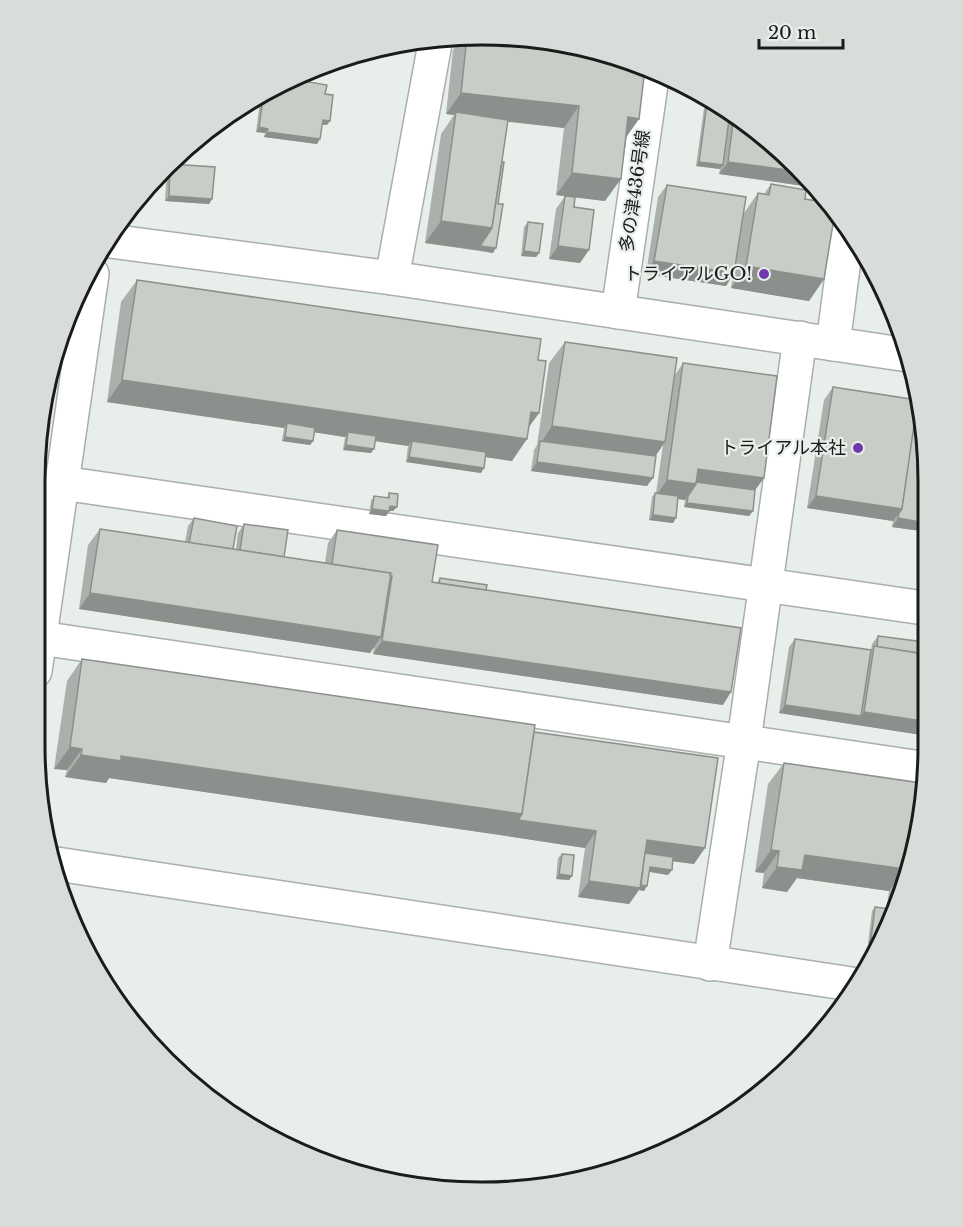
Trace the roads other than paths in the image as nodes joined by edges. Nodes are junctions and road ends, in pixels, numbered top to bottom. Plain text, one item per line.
1 (434, 48) edge
2 (652, 79) edge
3 (846, 242) edge
4 (116, 243) edge
5 (392, 278) junction
6 (90, 288) edge
7 (618, 312) junction
8 (800, 338) junction
9 (833, 344) junction
10 (899, 354) edge
11 (62, 483) junction
12 (765, 585) junction
13 (45, 603) edge
14 (918, 607) edge
15 (45, 639) edge
16 (744, 741) junction
17 (917, 767) edge
18 (62, 864) edge
19 (710, 964) junction
20 (847, 983) edge

1 - 5 street
2 - 7 street, 多の津436号線
3 - 9 street
4 - 5 street
5 - 7 street
6 - 11 street
7 - 8 street
8 - 9 street
8 - 12 street
9 - 10 street
11 - 12 street
11 - 13 street
12 - 14 street
12 - 16 street
15 - 16 street
16 - 17 street
16 - 19 street
18 - 19 street
19 - 20 street

